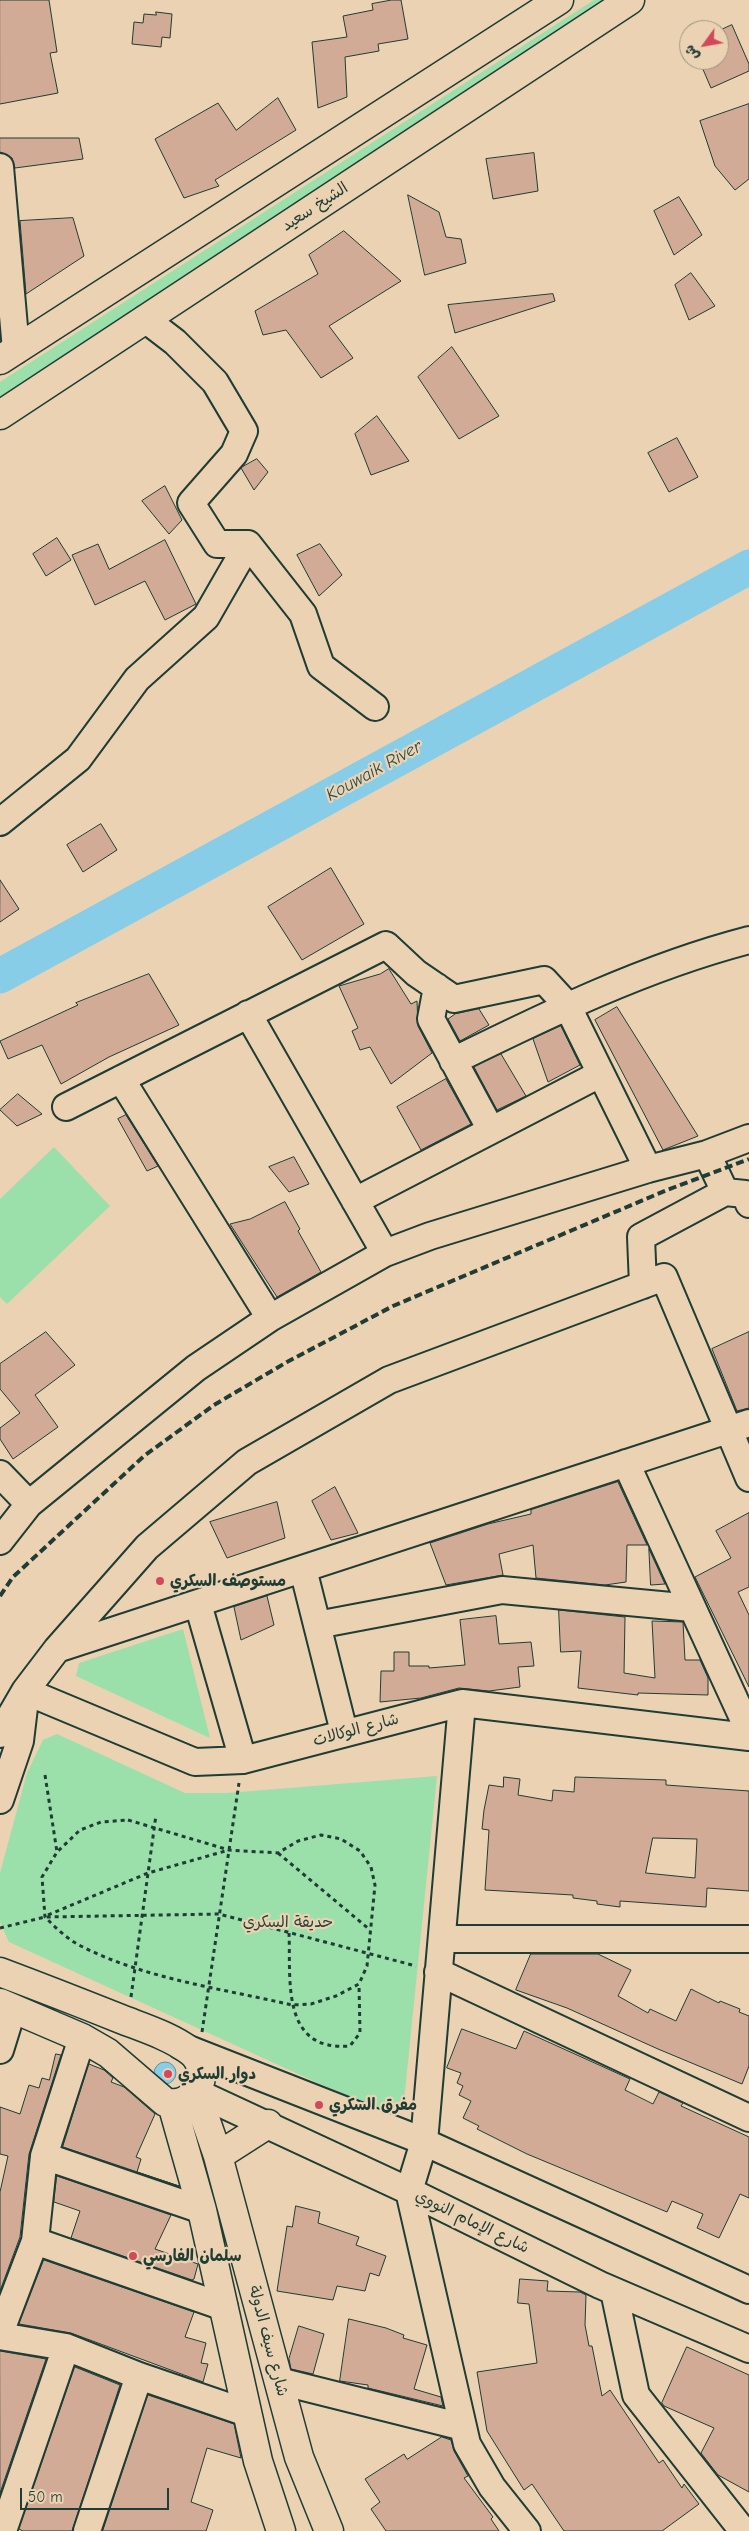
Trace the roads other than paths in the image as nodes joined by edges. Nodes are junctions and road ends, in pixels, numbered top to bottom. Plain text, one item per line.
1 (559, 0) edge
2 (630, 0) edge
3 (0, 167) edge
4 (146, 319) junction
5 (8, 355) edge
6 (0, 415) edge
7 (248, 544) junction
8 (375, 707) dead end
9 (0, 822) edge
10 (749, 940) edge
11 (437, 987) junction
12 (567, 1004) junction
13 (248, 1014) junction
14 (453, 1061) junction
15 (600, 1074) junction
16 (121, 1079) junction
17 (66, 1107) dead end
18 (491, 1130) junction
19 (749, 1138) edge
20 (707, 1154) junction
21 (648, 1169) junction
22 (725, 1192) junction
23 (355, 1201) junction
24 (749, 1204) edge
25 (385, 1253) junction
26 (643, 1285) junction
27 (270, 1318) junction
28 (739, 1426) edge
29 (626, 1463) junction
30 (0, 1474) edge
31 (749, 1478) edge
32 (30, 1504) junction
33 (0, 1541) edge
34 (303, 1569) junction
35 (198, 1604) junction
36 (692, 1608) junction
37 (317, 1625) junction
38 (57, 1649) junction
39 (25, 1690) junction
40 (462, 1703) junction
41 (749, 1731) edge
42 (344, 1732) junction
43 (0, 1734) edge
44 (749, 1737) edge
45 (243, 1760) junction
46 (0, 1800) edge
47 (749, 1938) edge
48 (442, 1939) junction
49 (0, 1972) edge
50 (438, 1972) junction
51 (6, 2005) edge
52 (82, 2038) junction
53 (190, 2049) junction
54 (0, 2050) edge
55 (196, 2092) junction
56 (172, 2104) junction
57 (749, 2118) edge
58 (268, 2124) junction
59 (424, 2142) junction
60 (44, 2156) junction
61 (218, 2156) junction
62 (409, 2191) junction
63 (202, 2210) junction
64 (35, 2241) junction
65 (749, 2290) edge
66 (614, 2291) junction
67 (224, 2307) junction
68 (0, 2334) edge
69 (66, 2347) junction
70 (749, 2350) edge
71 (139, 2376) junction
72 (280, 2381) junction
73 (247, 2413) junction
74 (463, 2427) junction
75 (3, 2530) edge
76 (87, 2531) edge
77 (281, 2531) edge
78 (329, 2531) edge
79 (527, 2531) edge
80 (743, 2531) edge

1 - 5 main road
2 - 4 main road, الشيخ سعيد
3 - 5 street
4 - 6 main road, الشيخ سعيد
4 - 7 street
7 - 8 street
7 - 9 street
10 - 12 street
11 - 12 street
11 - 13 street
11 - 14 street
12 - 14 street
12 - 15 street
13 - 16 street
13 - 23 street
14 - 18 street
15 - 18 street
15 - 21 street
16 - 17 street
16 - 27 street
18 - 23 street
19 - 20 street
20 - 21 street
20 - 22 street
21 - 25 street
22 - 24 street
22 - 26 street
23 - 25 street
25 - 27 street
26 - 28 street
26 - 38 street
27 - 32 street
28 - 29 street
28 - 31 street
29 - 34 street
29 - 36 street
30 - 32 street
32 - 33 street
34 - 35 street
34 - 37 street
35 - 38 street
35 - 45 street
36 - 37 street
36 - 41 street
37 - 42 street
38 - 39 street
39 - 43 street
39 - 45 street, شارع الوكالات
39 - 46 street
40 - 42 street, شارع الوكالات
40 - 44 street, شارع الوكالات
40 - 48 street
42 - 45 street, شارع الوكالات
47 - 48 street
48 - 50 street
49 - 53 main road
50 - 57 street
50 - 59 street
51 - 52 main road
51 - 54 street
52 - 56 main road
52 - 60 street
53 - 55 main road
53 - 59 street
55 - 56 main road
55 - 58 street, شارع الإمام النووي
55 - 61 main road, شارع سيف الدولة
56 - 63 main road, شارع سيف الدولة
58 - 61 main road
58 - 62 street, شارع الإمام النووي
59 - 62 street
59 - 65 street
60 - 63 street
60 - 64 street
61 - 72 main road, شارع سيف الدولة
62 - 66 street, شارع الإمام النووي
62 - 74 street
63 - 67 main road, شارع سيف الدولة
64 - 67 street
64 - 68 street
66 - 70 street, شارع الإمام النووي
66 - 80 street
67 - 73 main road, شارع سيف الدولة
68 - 69 street
69 - 71 street
69 - 75 street
71 - 73 street
71 - 76 street
72 - 74 street
72 - 78 main road, شارع سيف الدولة
73 - 77 main road, شارع سيف الدولة
74 - 79 street

